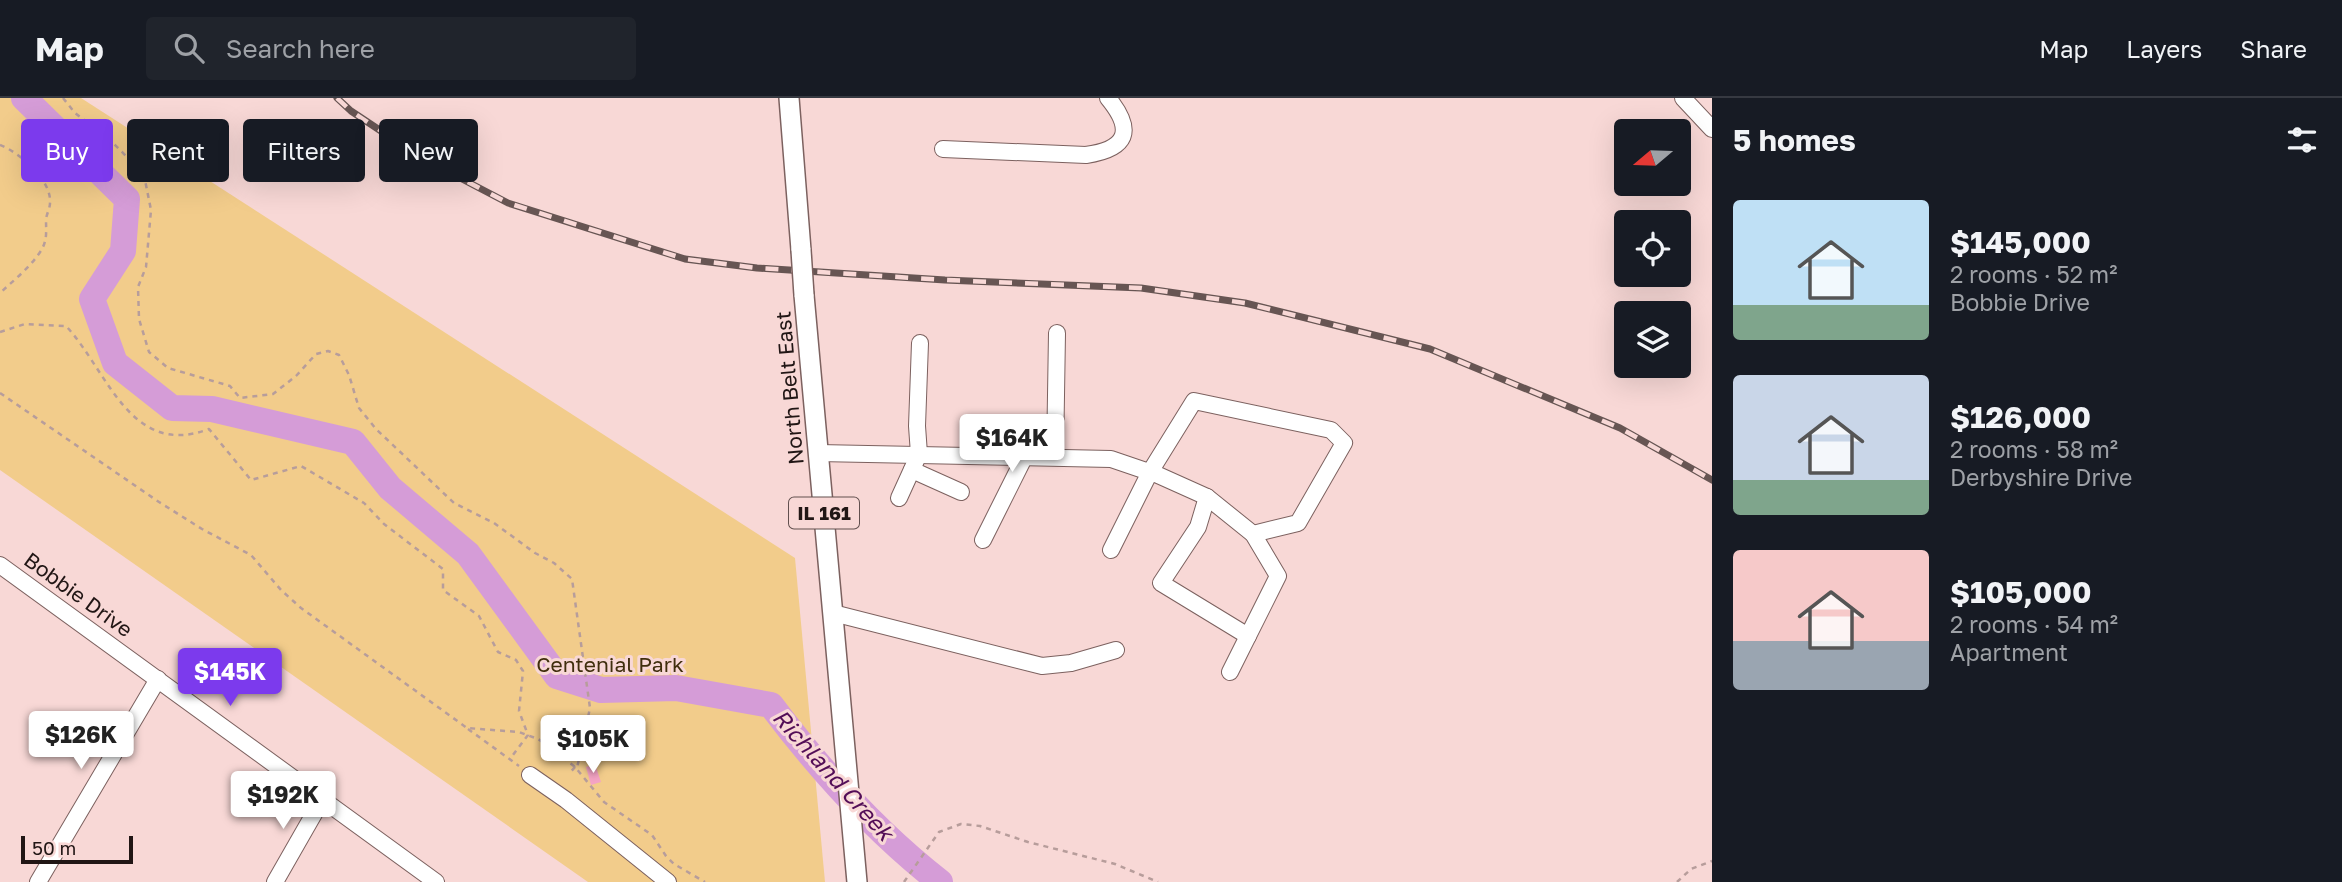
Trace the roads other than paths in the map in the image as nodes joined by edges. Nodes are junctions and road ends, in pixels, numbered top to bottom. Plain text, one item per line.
1 (789, 98) edge
2 (1108, 98) edge
3 (1683, 98) edge
4 (1712, 129) edge
5 (943, 149) dead end
6 (1057, 333) dead end
7 (920, 343) dead end
8 (818, 453) junction
9 (919, 454) junction
10 (1026, 456) junction
11 (1055, 457) junction
12 (912, 470) junction
13 (1150, 472) junction
14 (961, 492) dead end
15 (1207, 497) junction
16 (899, 498) dead end
17 (1253, 534) junction
18 (983, 540) dead end
19 (1111, 550) dead end
20 (0, 565) edge
21 (833, 613) junction
22 (1248, 636) junction
23 (1116, 650) dead end
24 (1230, 672) dead end
25 (158, 679) junction
26 (530, 775) road end
27 (323, 799) junction
28 (38, 882) edge
29 (275, 882) edge
30 (436, 882) edge
31 (668, 882) edge
32 (858, 882) edge

1 - 8 main road, North Belt East / IL 161, bridge
2 - 5 street
3 - 4 street
6 - 11 street
7 - 9 street
8 - 9 street
8 - 21 main road, North Belt East / IL 161
9 - 10 street
9 - 12 street
10 - 11 street
10 - 18 street
11 - 13 street
12 - 14 street
12 - 16 street
13 - 15 street
13 - 17 street
13 - 19 street
15 - 17 street
15 - 22 street
17 - 22 street
20 - 25 street, Bobbie Drive
21 - 23 street
21 - 32 main road, North Belt East / IL 161
22 - 24 street
25 - 27 street, Bobbie Drive
25 - 28 street
26 - 31 street
27 - 29 street
27 - 30 street, Bobbie Drive

